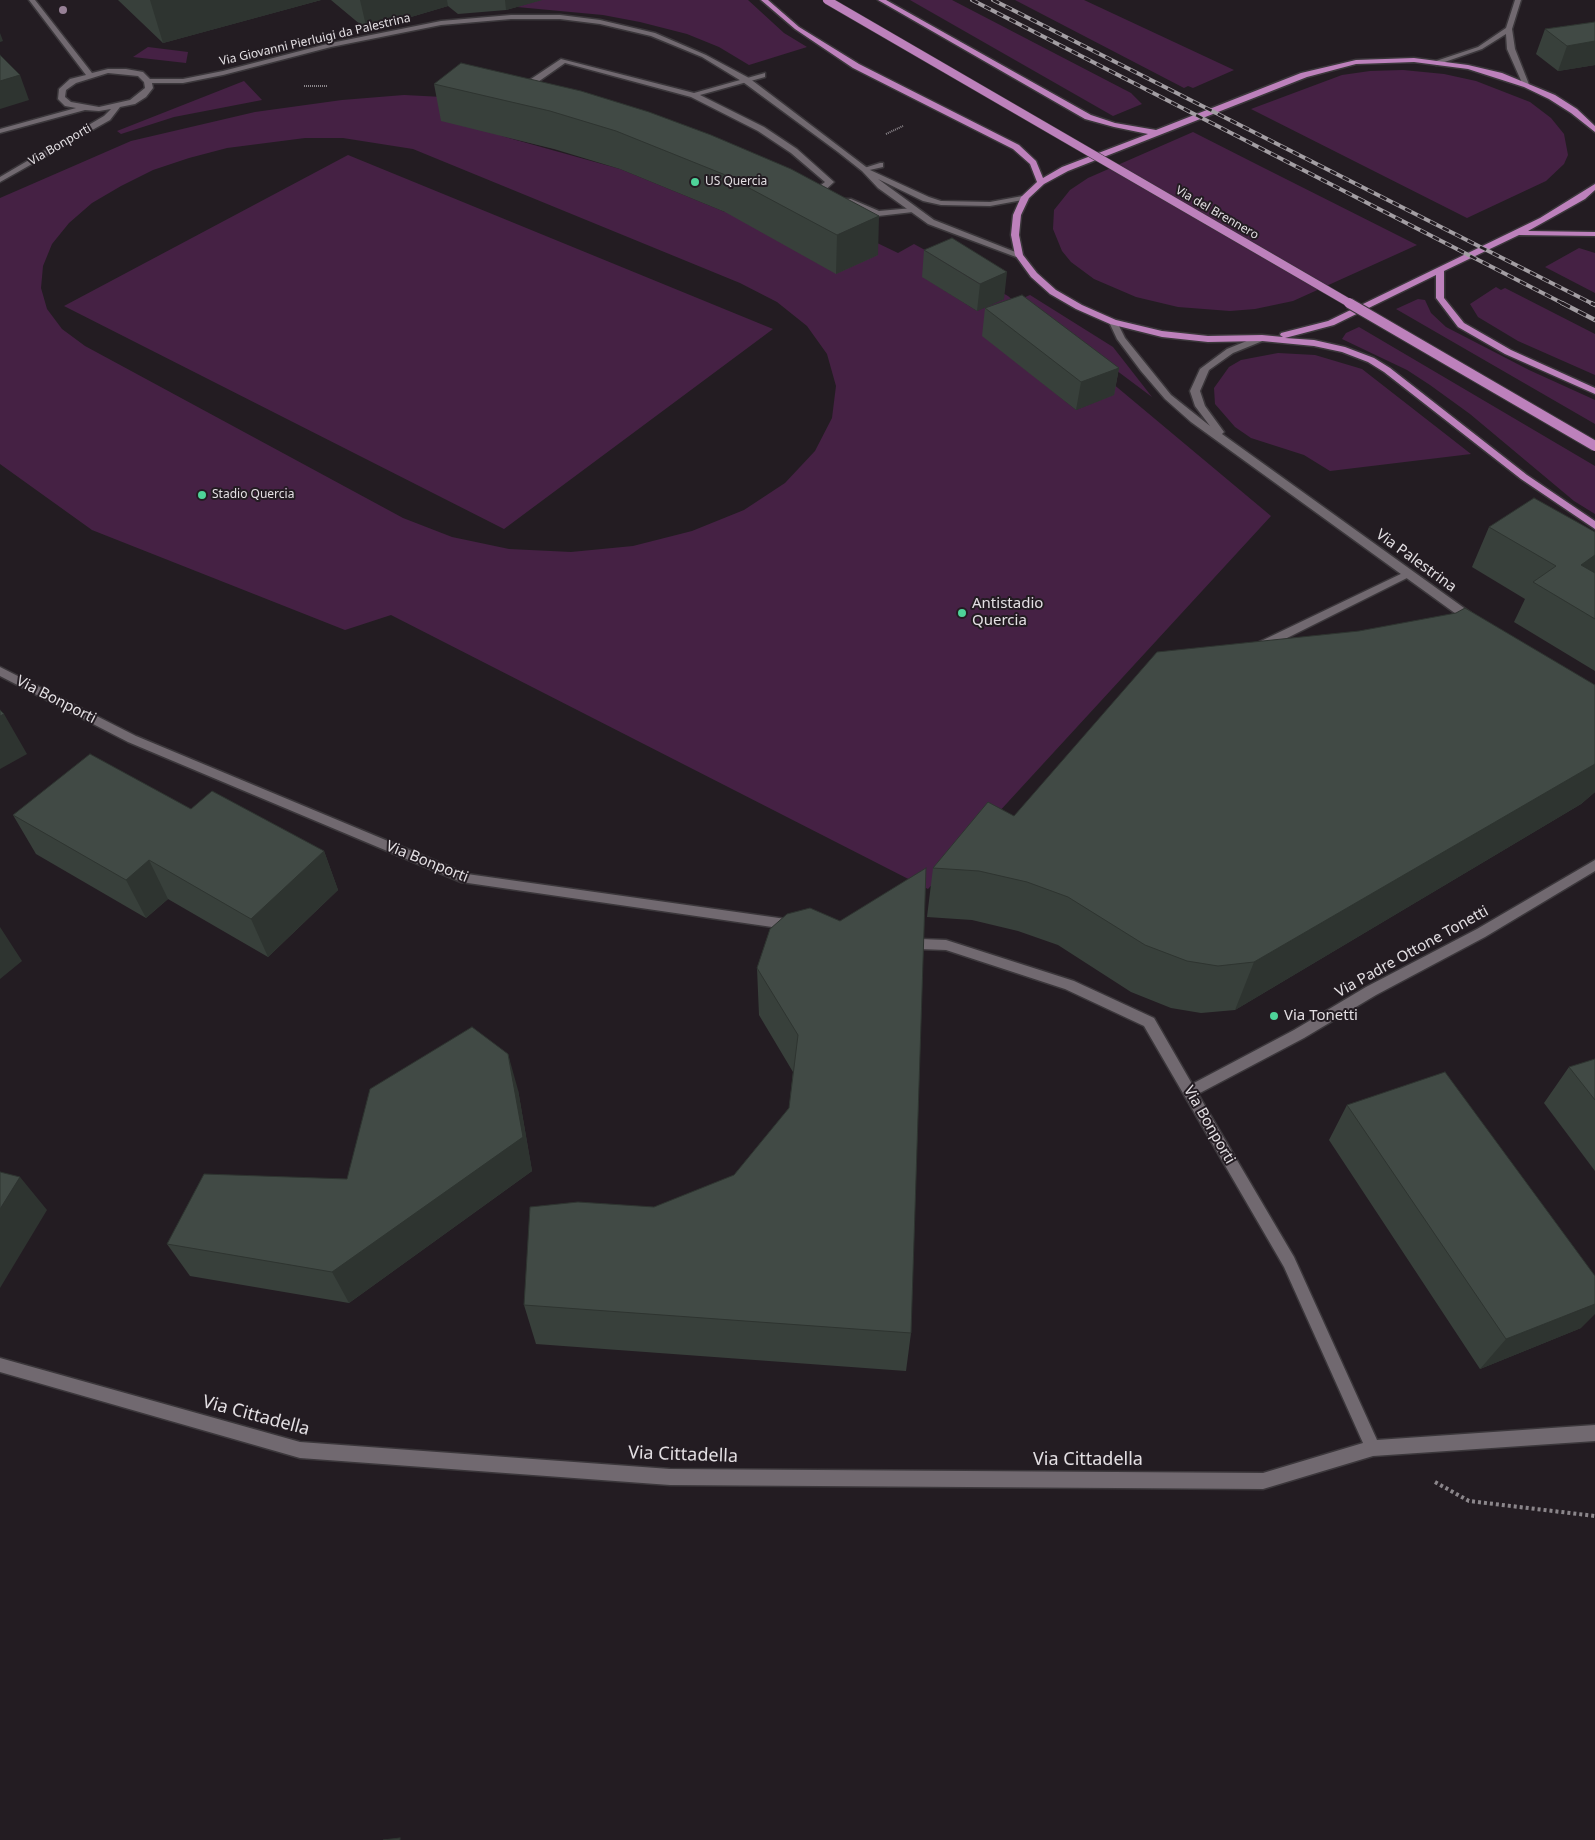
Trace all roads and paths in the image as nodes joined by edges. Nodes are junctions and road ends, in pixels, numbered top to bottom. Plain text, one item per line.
1 (32, 0) edge
2 (764, 0) edge
3 (827, 0) edge
4 (881, 0) edge
5 (1518, 0) edge
6 (1509, 29) junction
7 (1439, 63) junction
8 (89, 74) junction
9 (762, 75) dead end
10 (746, 80) junction
11 (148, 81) junction
12 (1527, 85) junction
13 (528, 94) edge
14 (694, 95) junction
15 (117, 106) junction
16 (82, 108) junction
17 (905, 125) dead end
18 (1595, 130) edge
19 (0, 131) edge
20 (1158, 133) junction
21 (882, 136) dead end
22 (880, 165) dead end
23 (864, 169) junction
24 (0, 180) edge
25 (1041, 182) junction
26 (811, 186) edge
27 (1595, 186) edge
28 (820, 190) junction
29 (828, 193) edge
30 (836, 197) edge
31 (1025, 197) junction
32 (913, 210) junction
33 (1516, 233) junction
34 (1595, 234) edge
35 (1020, 255) junction
36 (1440, 269) junction
37 (1113, 322) junction
38 (1262, 338) junction
39 (1595, 391) edge
40 (1223, 438) junction
41 (1595, 446) edge
42 (1595, 526) edge
43 (1407, 574) junction
44 (1485, 628) edge
45 (1263, 645) edge
46 (0, 671) edge
47 (1595, 865) edge
48 (805, 927) edge
49 (920, 944) edge
50 (1189, 1092) junction
51 (0, 1365) edge
52 (1595, 1433) edge
53 (1373, 1448) junction
54 (1429, 1478) dead end
55 (1595, 1516) edge

1 - 8 street
2 - 25 main road
3 - 41 main road, Via del Brennero, bridge
4 - 20 main road
5 - 6 street
6 - 7 street
6 - 12 street
7 - 12 main road
7 - 20 main road
8 - 11 street
8 - 16 street
9 - 10 street
10 - 11 street, Via Giovanni Pierluigi da Palestrina
10 - 14 street
10 - 23 street, Via Giovanni Pierluigi da Palestrina
11 - 15 street
12 - 18 main road
13 - 14 street
14 - 28 street
15 - 16 street
15 - 24 street, Via Bonporti
16 - 19 street
17 - 21 path
20 - 25 main road
22 - 23 street
23 - 31 street, Via Giovanni Pierluigi da Palestrina
23 - 32 street, Via Giovanni Pierluigi da Palestrina
25 - 31 main road
26 - 28 street
27 - 33 main road
28 - 29 street
30 - 32 street
31 - 35 main road
32 - 35 street, Via Giovanni Pierluigi da Palestrina
33 - 34 main road
33 - 36 main road
35 - 37 main road
36 - 38 main road
36 - 39 main road
37 - 38 main road
37 - 40 street, Via Palestrina
38 - 40 street, Via Palestrina
38 - 42 main road
40 - 43 street, Via Palestrina
43 - 44 street, Via Palestrina
43 - 45 street
46 - 48 street, Via Bonporti
47 - 50 street, Via Padre Ottone Tonetti
49 - 50 street, Via Bonporti
50 - 53 street, Via Bonporti
51 - 53 street, Via Cittadella
52 - 53 street, Via Cittadella
54 - 55 path

